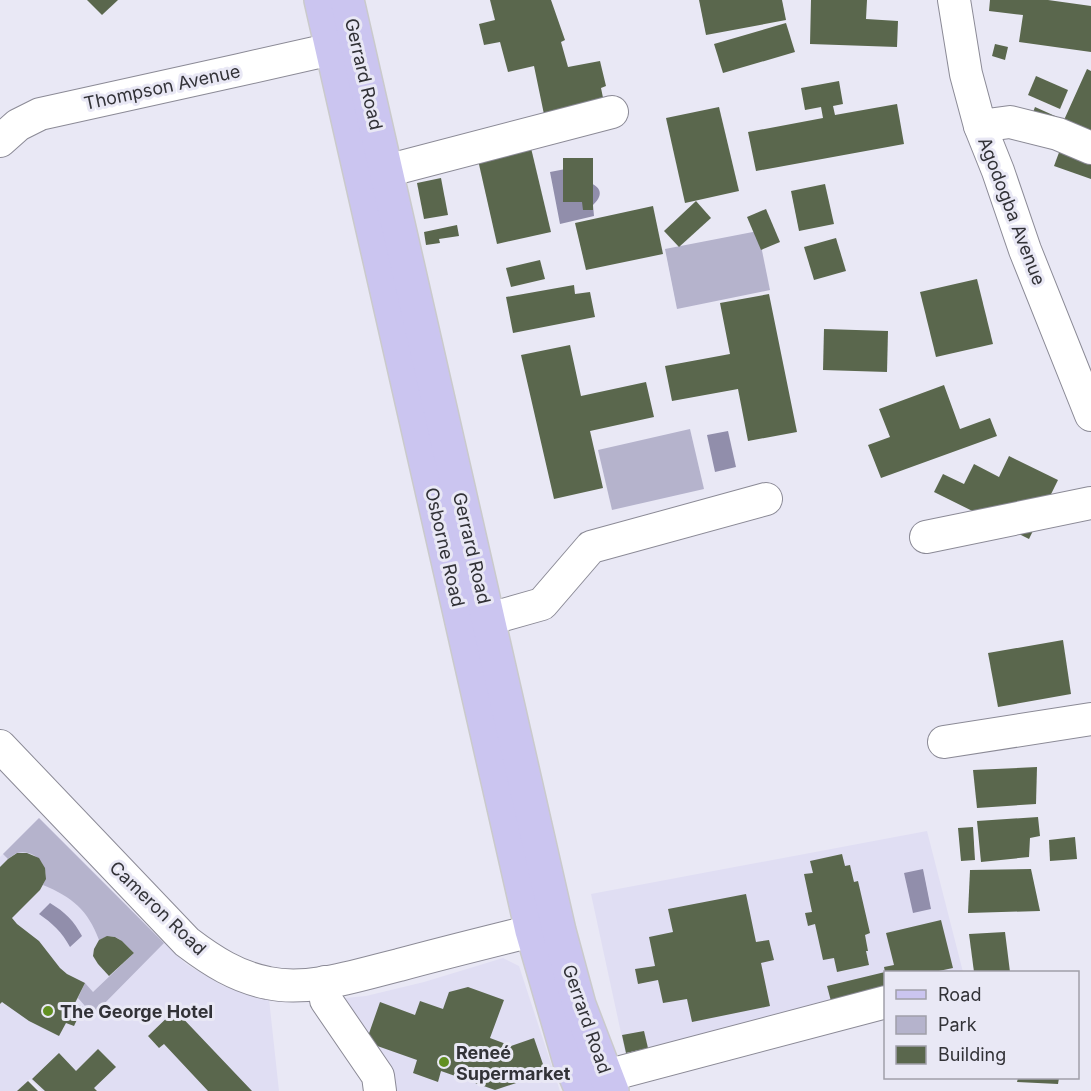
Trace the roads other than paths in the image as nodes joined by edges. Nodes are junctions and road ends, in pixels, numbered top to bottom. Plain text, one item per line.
1 (321, 0) edge
2 (347, 0) edge
3 (954, 0) edge
4 (332, 48) junction
5 (612, 112) dead end
6 (6, 124) edge
7 (980, 126) junction
8 (1091, 148) edge
9 (386, 171) junction
10 (1091, 415) edge
11 (766, 499) dead end
12 (1091, 503) edge
13 (926, 537) dead end
14 (489, 619) junction
15 (1091, 719) edge
16 (944, 742) dead end
17 (0, 746) edge
18 (532, 931) junction
19 (325, 982) junction
20 (884, 1002) edge
21 (600, 1086) edge
22 (380, 1091) edge

1 - 4 main road, Osborne Road
2 - 9 main road, Gerrard Road
3 - 7 street, Agodogba Avenue
4 - 6 street, Thompson Avenue
4 - 18 main road, Osborne Road
5 - 9 street
7 - 8 street
7 - 10 street, Agodogba Avenue
9 - 14 main road, Gerrard Road
11 - 14 street
12 - 13 street
14 - 21 main road, Gerrard Road
15 - 16 street
17 - 19 street, Cameron Road
18 - 19 street, Cameron Road
18 - 21 main road, Osborne Road
19 - 22 street
20 - 21 street

